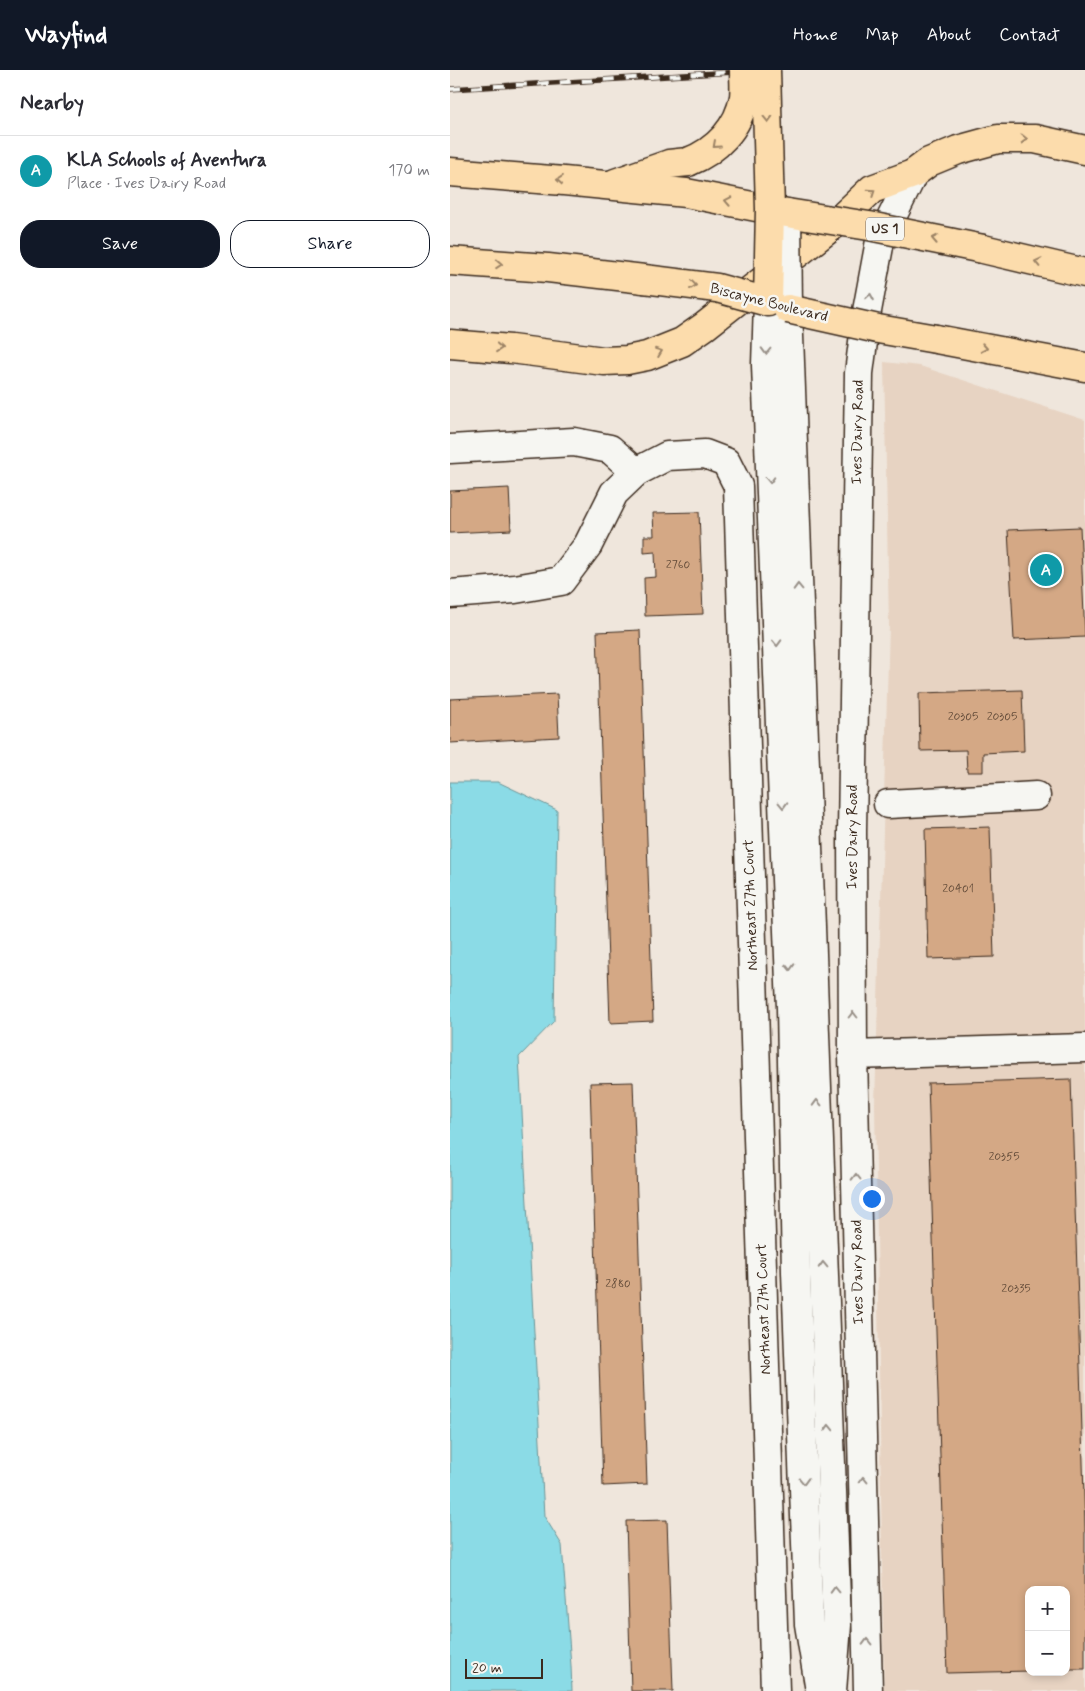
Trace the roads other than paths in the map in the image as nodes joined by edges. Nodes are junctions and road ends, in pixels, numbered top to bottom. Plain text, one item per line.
1 (744, 70) edge
2 (766, 70) edge
3 (1085, 150) edge
4 (450, 172) edge
5 (913, 174) junction
6 (609, 185) junction
7 (779, 211) junction
8 (450, 261) edge
9 (1085, 272) edge
10 (778, 305) junction
11 (450, 344) edge
12 (1085, 367) edge
13 (780, 431) junction
14 (450, 449) edge
15 (636, 472) junction
16 (450, 594) edge
17 (1036, 796) dead end
18 (888, 804) dead end
19 (1085, 1048) edge
20 (854, 1055) junction
21 (775, 1691) edge
22 (820, 1691) edge
23 (832, 1691) edge
24 (868, 1691) edge

1 -> 6 main road, bridge
2 -> 7 main road, bridge
5 -> 3 main road, Ives Dairy Road
6 -> 4 main road, US 1
11 -> 5 main road
20 -> 5 street, Ives Dairy Road
7 -> 6 main road, US 1
9 -> 7 main road, US 1, bridge
7 - 10 main road, bridge
8 -> 10 main road, Biscayne Boulevard, bridge
10 -> 12 main road, Biscayne Boulevard, bridge
10 - 13 street
13 -> 22 street
23 -> 13 street
14 - 15 street
15 - 16 street, Northeast 27th Court
15 - 21 street, Northeast 27th Court
17 - 18 street
19 - 20 street
24 -> 20 street, Ives Dairy Road

